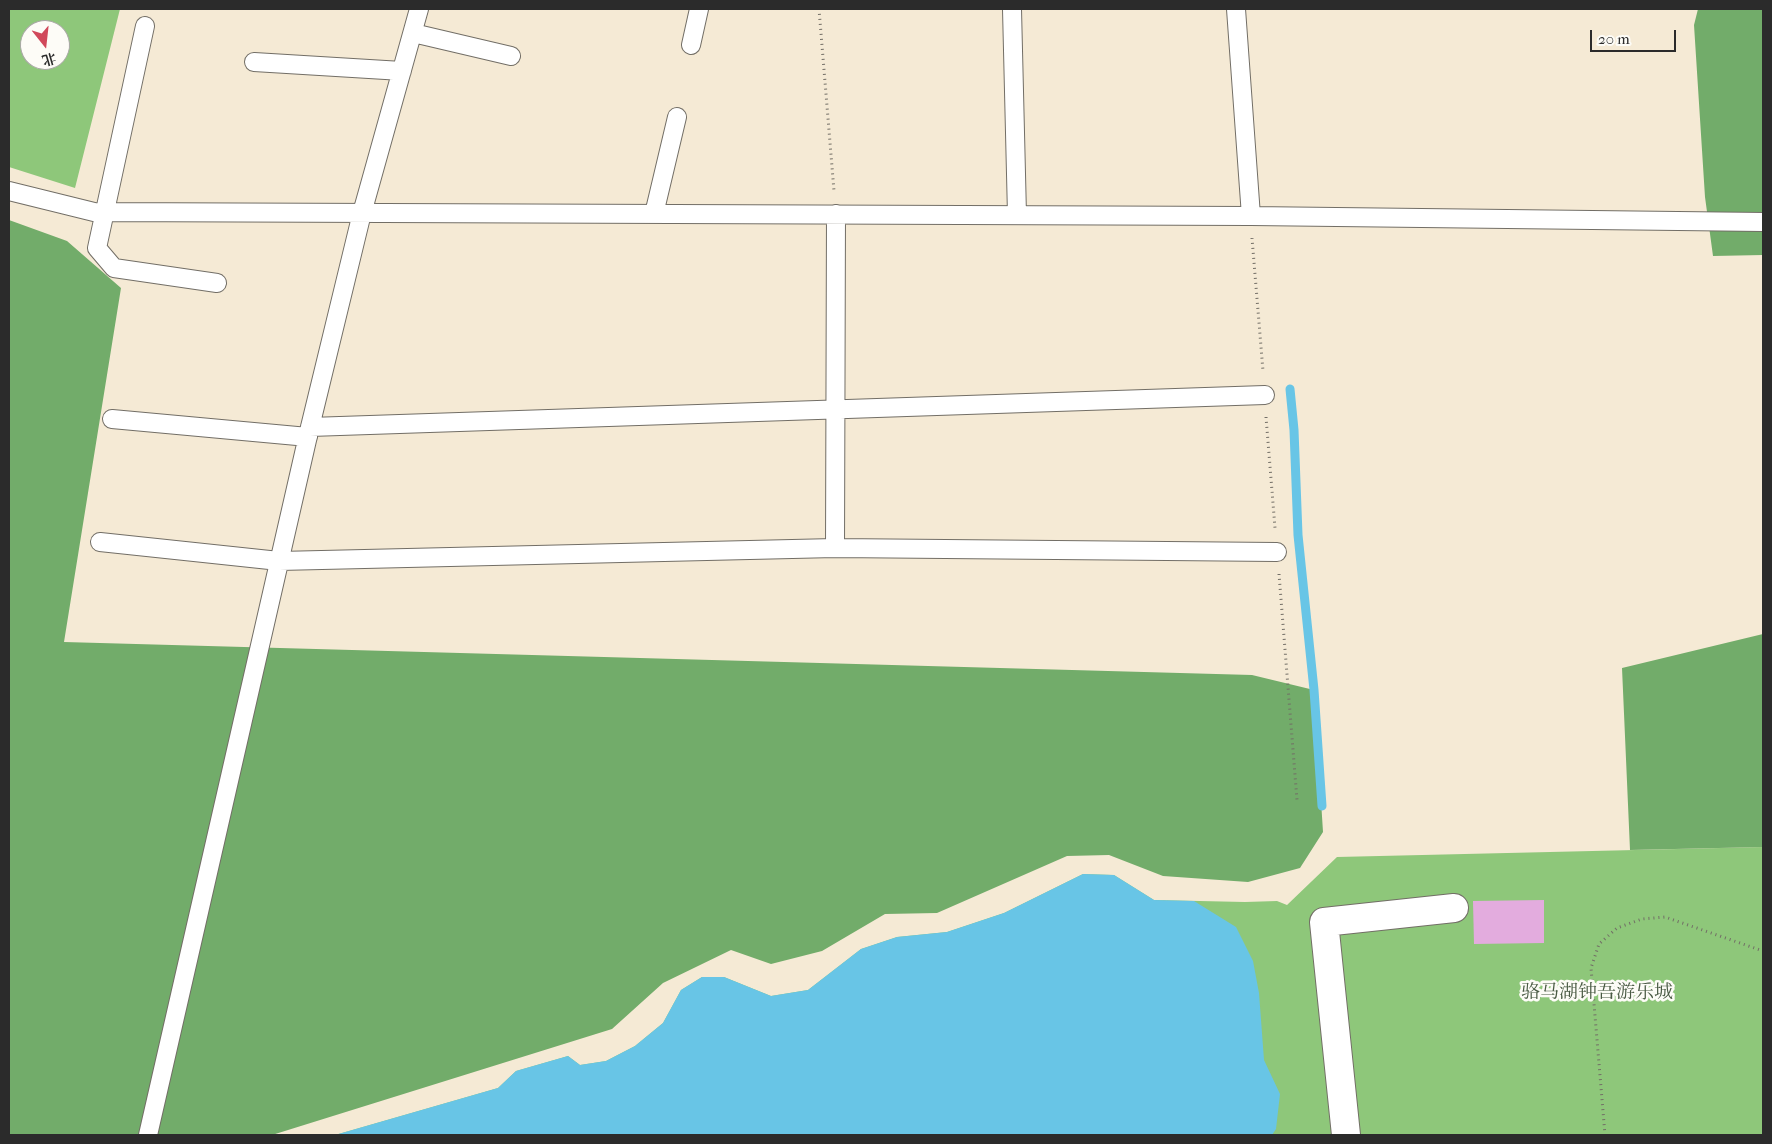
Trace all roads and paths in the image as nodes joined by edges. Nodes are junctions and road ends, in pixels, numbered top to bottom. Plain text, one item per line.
1 (419, 9) edge
2 (699, 9) edge
3 (820, 9) edge
4 (1012, 9) edge
5 (1236, 9) edge
6 (145, 26) dead end
7 (413, 33) junction
8 (691, 45) dead end
9 (511, 56) dead end
10 (254, 62) dead end
11 (402, 72) junction
12 (677, 117) dead end
13 (9, 191) edge
14 (105, 212) junction
15 (362, 213) junction
16 (654, 214) junction
17 (836, 214) junction
18 (1017, 215) junction
19 (1251, 216) junction
20 (1763, 222) edge
21 (218, 283) dead end
22 (1265, 395) junction
23 (837, 409) junction
24 (112, 419) dead end
25 (309, 432) junction
26 (100, 542) dead end
27 (835, 548) junction
28 (1277, 552) junction
29 (279, 561) junction
30 (1297, 800) dead end
31 (1454, 908) dead end
32 (1763, 951) edge
33 (148, 1135) edge
34 (1346, 1135) edge
35 (1605, 1135) edge

1 - 7 lane
2 - 8 lane
3 - 17 path
4 - 18 lane
5 - 19 lane
6 - 14 lane
7 - 9 lane
7 - 11 lane
10 - 11 lane
11 - 15 lane
12 - 16 lane
13 - 14 lane
14 - 15 lane
14 - 21 lane
15 - 16 lane
15 - 25 lane
16 - 17 lane
17 - 18 lane
17 - 23 lane
18 - 19 lane
19 - 20 lane
19 - 22 path
22 - 23 lane
22 - 28 path
23 - 25 lane
23 - 27 lane
24 - 25 lane
25 - 29 lane
26 - 29 lane
27 - 28 lane
27 - 29 lane
28 - 30 path
29 - 33 lane
31 - 34 street
32 - 35 path

